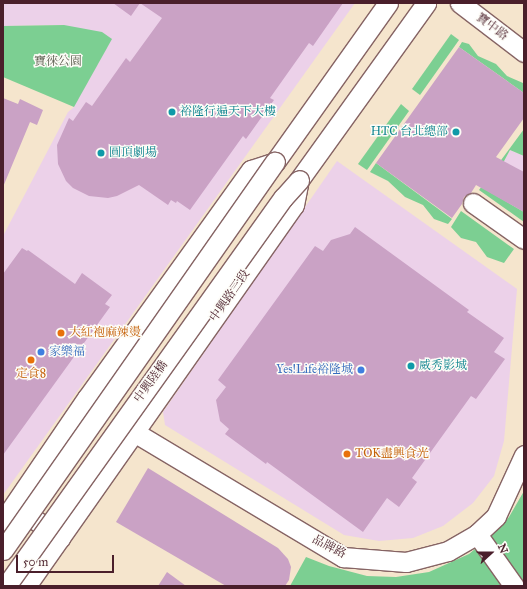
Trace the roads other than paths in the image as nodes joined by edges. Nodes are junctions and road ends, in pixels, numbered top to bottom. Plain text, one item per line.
1 (388, 3) edge
2 (426, 3) edge
3 (460, 3) edge
4 (524, 52) edge
5 (275, 162) junction
6 (299, 180) junction
7 (473, 203) dead end
8 (524, 239) edge
9 (134, 432) junction
10 (524, 455) edge
11 (15, 505) junction
12 (3, 521) edge
13 (477, 534) junction
14 (60, 538) junction
15 (3, 550) edge
16 (6, 586) edge
17 (26, 586) edge
18 (514, 586) edge

1 - 5 street
2 - 6 street, 中興路三段
3 - 4 street, 寶中路
5 - 11 street
5 - 15 street, 中興陸橋, bridge
6 - 9 street, 中興路三段
6 - 16 street, 中興陸橋, bridge
7 - 8 street
9 - 13 street, 品牌路
9 - 14 street, 中興路三段
10 - 13 street, 品牌路
11 - 12 street
11 - 14 street
13 - 18 street
14 - 17 street, 中興路三段

